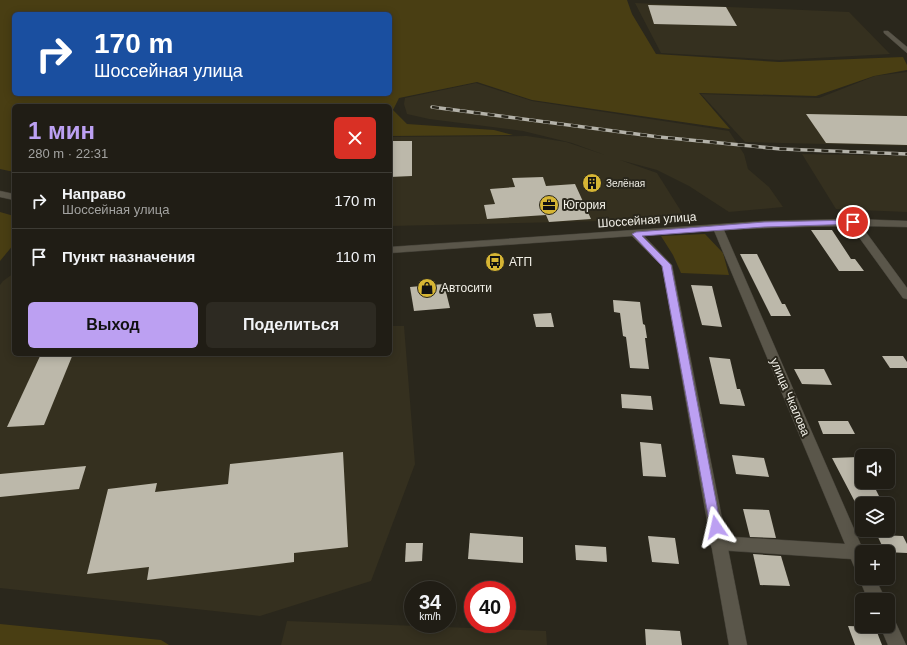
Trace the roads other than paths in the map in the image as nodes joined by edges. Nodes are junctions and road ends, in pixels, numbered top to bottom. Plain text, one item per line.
1 (886, 32) dead end
2 (907, 51) edge
3 (0, 194) edge
4 (12, 197) edge
5 (853, 222) junction
6 (907, 224) edge
7 (718, 228) junction
8 (636, 234) junction
9 (392, 250) edge
10 (907, 296) edge
11 (718, 543) junction
12 (855, 550) edge
13 (855, 559) edge
14 (892, 633) edge
15 (738, 645) edge
16 (897, 645) edge

1 - 2 street
3 - 4 street
5 - 6 street, Шоссейная улица
5 - 7 street, Шоссейная улица
5 - 10 street
7 - 8 street, Шоссейная улица
7 - 12 street, улица Чкалова
8 - 9 street, Шоссейная улица
8 - 11 street
11 - 13 street
11 - 15 street
14 - 16 street

